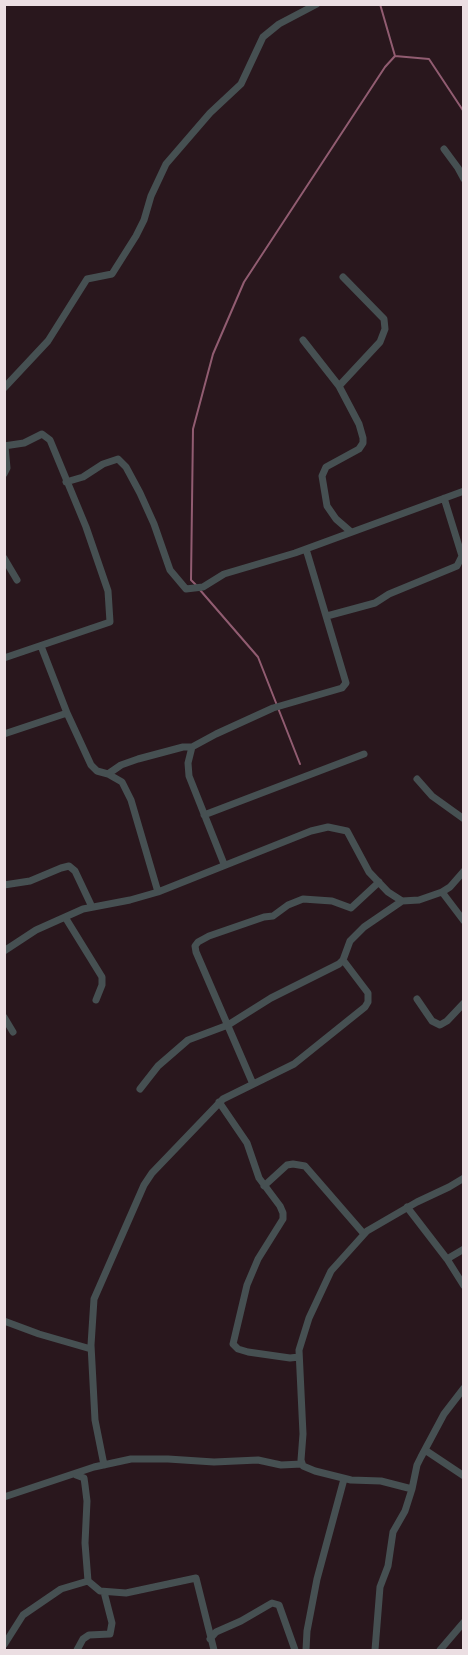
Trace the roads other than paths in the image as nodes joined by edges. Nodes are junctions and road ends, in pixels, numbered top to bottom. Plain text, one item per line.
1 (317, 4) edge
2 (444, 148) dead end
3 (464, 179) edge
4 (342, 277) dead end
5 (303, 340) dead end
6 (339, 386) junction
7 (4, 388) edge
8 (5, 446) edge
9 (4, 474) edge
10 (66, 482) junction
11 (464, 491) edge
12 (444, 498) junction
13 (351, 532) junction
14 (306, 549) junction
15 (4, 558) edge
16 (17, 580) dead end
17 (327, 616) junction
18 (41, 646) junction
19 (4, 658) edge
20 (67, 713) junction
21 (4, 734) edge
22 (192, 747) junction
23 (364, 754) dead end
24 (108, 774) junction
25 (417, 779) dead end
26 (204, 815) junction
27 (464, 819) edge
28 (224, 864) junction
29 (464, 870) edge
30 (378, 882) junction
31 (4, 885) edge
32 (158, 892) junction
33 (442, 892) junction
34 (402, 901) junction
35 (92, 907) junction
36 (65, 917) junction
37 (464, 921) edge
38 (4, 951) edge
39 (343, 960) junction
40 (417, 999) dead end
41 (96, 1000) dead end
42 (464, 1002) edge
43 (4, 1017) edge
44 (228, 1025) junction
45 (13, 1032) dead end
46 (253, 1084) junction
47 (140, 1089) dead end
48 (219, 1102) junction
49 (464, 1178) edge
50 (264, 1185) junction
51 (407, 1207) junction
52 (364, 1234) junction
53 (464, 1249) edge
54 (447, 1259) junction
55 (464, 1286) edge
56 (4, 1321) edge
57 (91, 1349) junction
58 (298, 1357) junction
59 (464, 1388) edge
60 (425, 1450) junction
61 (302, 1464) junction
62 (104, 1465) junction
63 (76, 1475) junction
64 (464, 1476) edge
65 (344, 1479) junction
66 (412, 1489) junction
67 (4, 1497) edge
68 (88, 1581) junction
69 (104, 1592) junction
70 (464, 1622) edge
71 (210, 1639) junction
72 (4, 1645) edge
73 (77, 1650) edge
74 (214, 1650) edge
75 (295, 1650) edge
76 (306, 1650) edge
77 (375, 1650) edge
78 (440, 1650) edge

1 - 7 street
2 - 3 street
4 - 6 street
5 - 6 street
6 - 13 street
8 - 9 street
8 - 10 street
10 - 14 street
10 - 18 street
11 - 12 street
12 - 13 street
12 - 17 street
13 - 14 street
14 - 17 street
15 - 16 street
17 - 22 street
18 - 19 street
18 - 20 street
20 - 21 street
20 - 24 street
22 - 24 street
22 - 26 street
23 - 26 street
24 - 32 street
25 - 27 street
26 - 28 street
28 - 30 street
28 - 32 street
29 - 33 street
30 - 34 street
30 - 44 street
31 - 35 street
32 - 35 street
33 - 34 street
33 - 37 street
34 - 39 street
35 - 36 street
36 - 38 street
36 - 41 street
39 - 44 street
39 - 46 street
40 - 42 street
43 - 45 street
44 - 46 street
44 - 47 street
46 - 48 street
48 - 50 street
48 - 57 street
49 - 51 street
50 - 52 street
50 - 58 street
51 - 52 street
51 - 54 street
52 - 58 street
53 - 54 street
54 - 55 street
56 - 57 street
57 - 62 street
58 - 61 street
59 - 60 street
60 - 64 street
60 - 66 street
61 - 62 street
61 - 65 street
62 - 63 street
63 - 67 street
63 - 68 street
65 - 66 street
65 - 76 street
66 - 77 street
68 - 69 street
68 - 72 street
69 - 71 street
69 - 73 street
70 - 78 street
71 - 74 street
71 - 75 street

